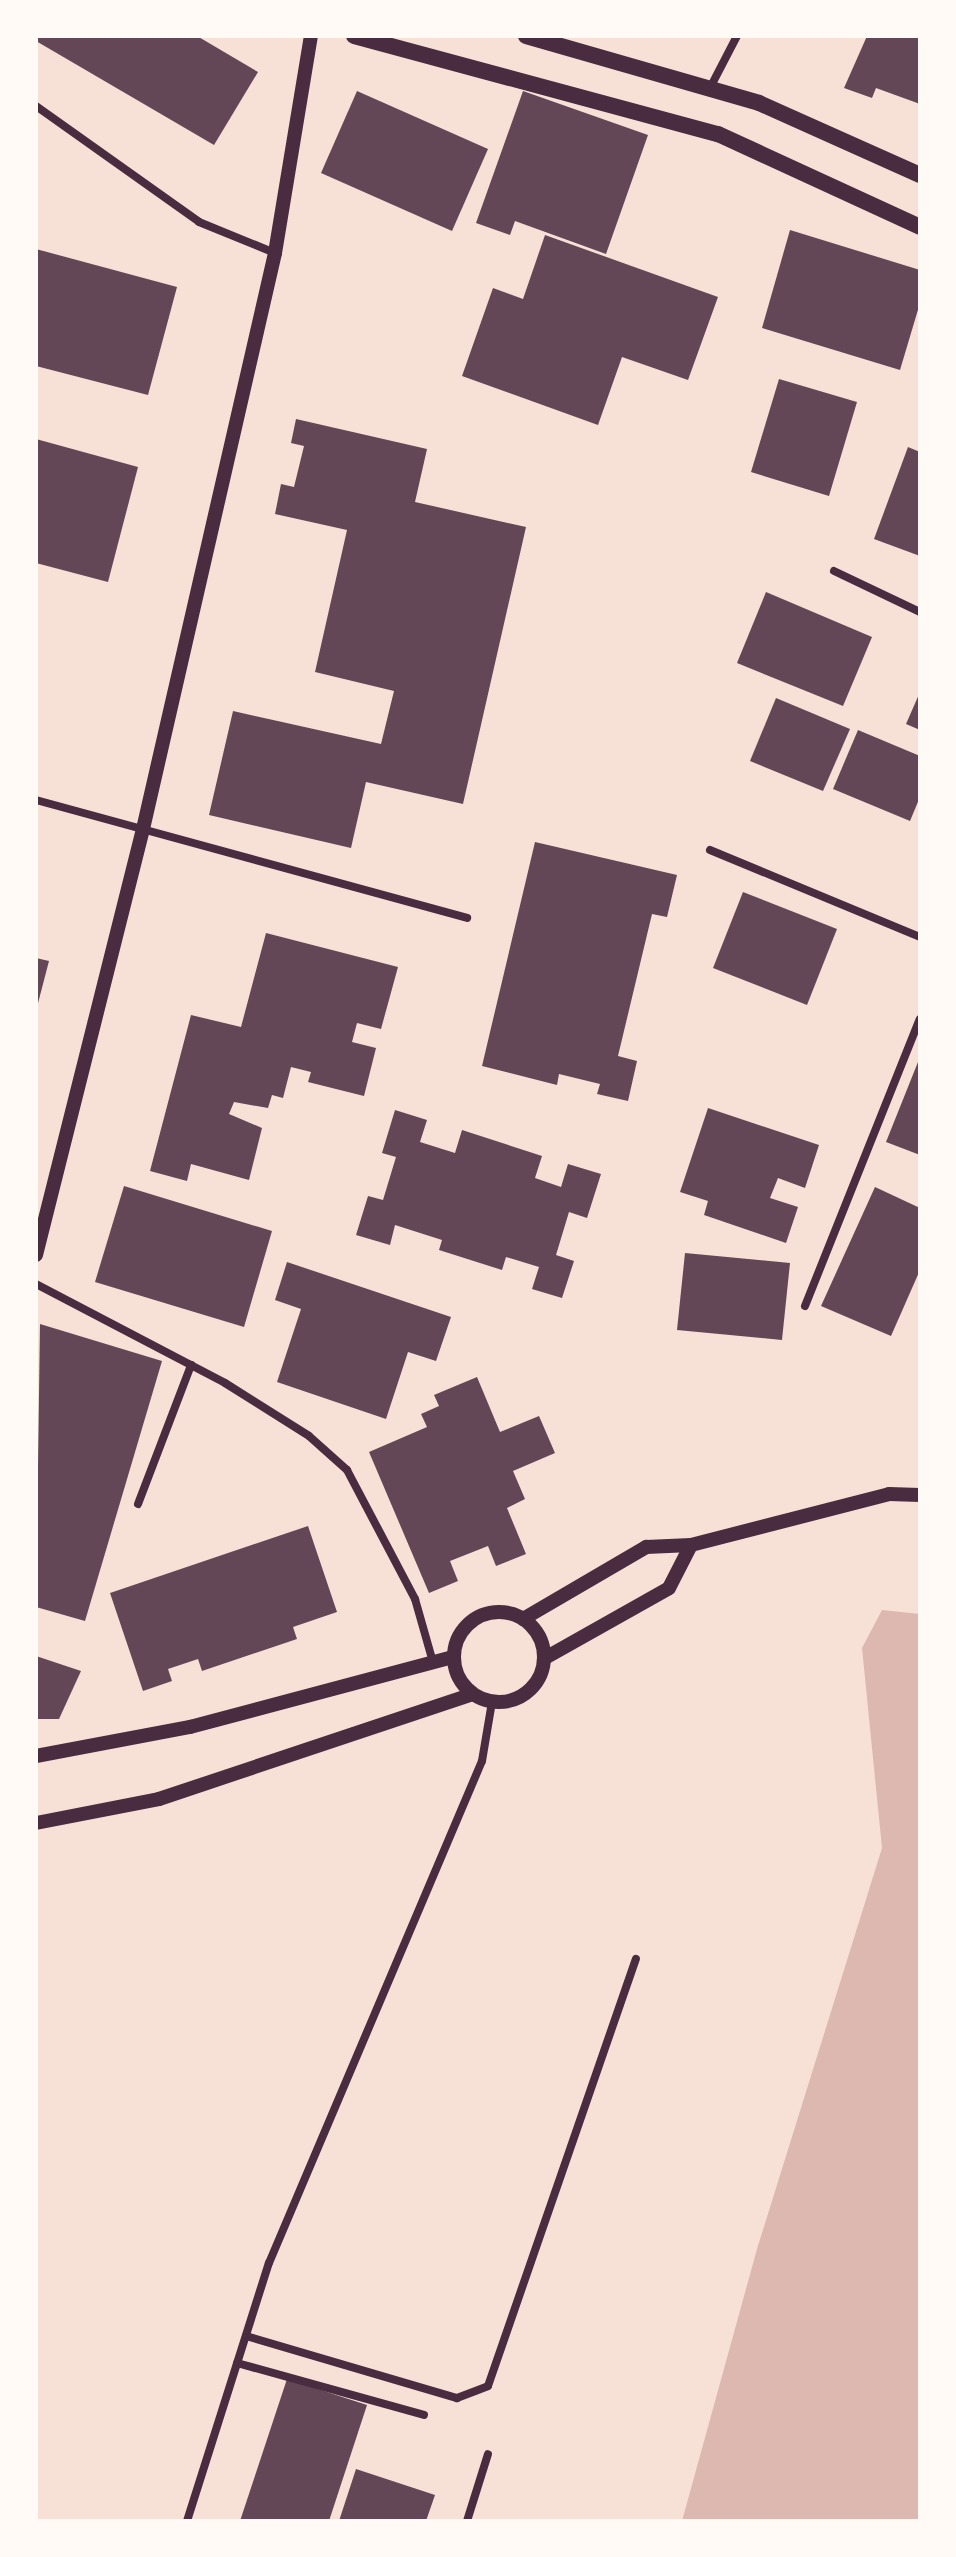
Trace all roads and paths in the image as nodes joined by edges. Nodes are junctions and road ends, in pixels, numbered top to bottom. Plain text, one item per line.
1 (311, 36) edge
2 (354, 36) edge
3 (526, 36) edge
4 (737, 36) edge
5 (710, 88) junction
6 (36, 106) edge
7 (920, 175) edge
8 (920, 227) edge
9 (275, 253) junction
10 (834, 571) dead end
11 (920, 612) edge
12 (36, 800) edge
13 (143, 829) junction
14 (710, 850) dead end
15 (467, 918) dead end
16 (920, 937) edge
17 (920, 1019) edge
18 (36, 1255) edge
19 (36, 1284) edge
20 (805, 1306) dead end
21 (191, 1365) junction
22 (920, 1495) edge
23 (138, 1504) dead end
24 (691, 1545) junction
25 (523, 1619) junction
26 (454, 1657) junction
27 (545, 1658) junction
28 (433, 1662) junction
29 (472, 1694) junction
30 (492, 1702) junction
31 (36, 1756) edge
32 (36, 1823) edge
33 (636, 1959) dead end
34 (246, 2336) junction
35 (237, 2363) junction
36 (424, 2415) dead end
37 (488, 2454) dead end
38 (187, 2521) edge
39 (467, 2521) edge

1 - 9 street
2 - 8 main road
3 - 5 main road
4 - 5 street
5 - 7 main road
6 - 9 street
9 - 13 street
10 - 11 street
12 - 13 street
13 - 15 street
13 - 18 street
14 - 16 street
17 - 20 street
19 - 21 street
21 - 23 street
21 - 28 street
22 - 24 street
24 - 25 street
24 - 27 street
25 - 26 street
25 - 27 street
26 - 28 street
26 - 29 street
27 - 30 street
28 - 31 street
29 - 30 street
29 - 32 street
30 - 34 street
33 - 34 street
34 - 35 street
35 - 36 street
35 - 38 street
37 - 39 street

